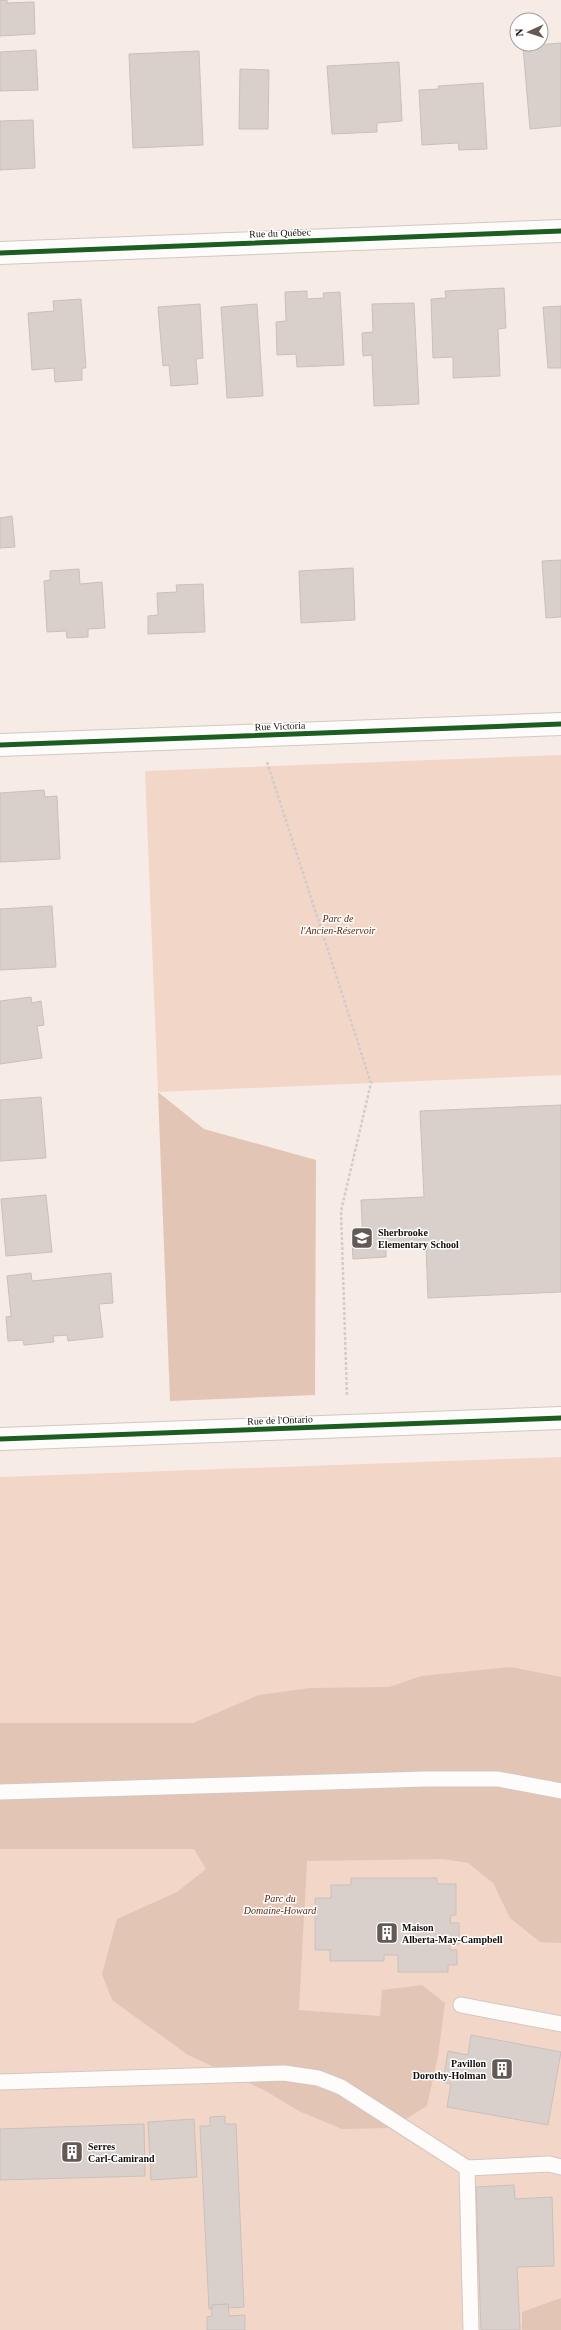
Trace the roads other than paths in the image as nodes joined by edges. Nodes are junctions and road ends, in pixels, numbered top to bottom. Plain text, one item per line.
1 (561, 232) edge
2 (0, 253) edge
3 (561, 724) edge
4 (0, 745) edge
5 (561, 1418) edge
6 (0, 1439) edge
7 (561, 1791) edge
8 (0, 1792) edge
9 (461, 2005) dead end
10 (561, 2024) edge
11 (0, 2082) edge
12 (561, 2167) edge
13 (466, 2168) junction
14 (471, 2330) edge

1 - 2 street, Rue du Québec
3 - 4 street, Rue Victoria
5 - 6 street, Rue de l'Ontario
7 - 8 lane
9 - 10 lane
11 - 13 lane
12 - 13 lane
13 - 14 lane

